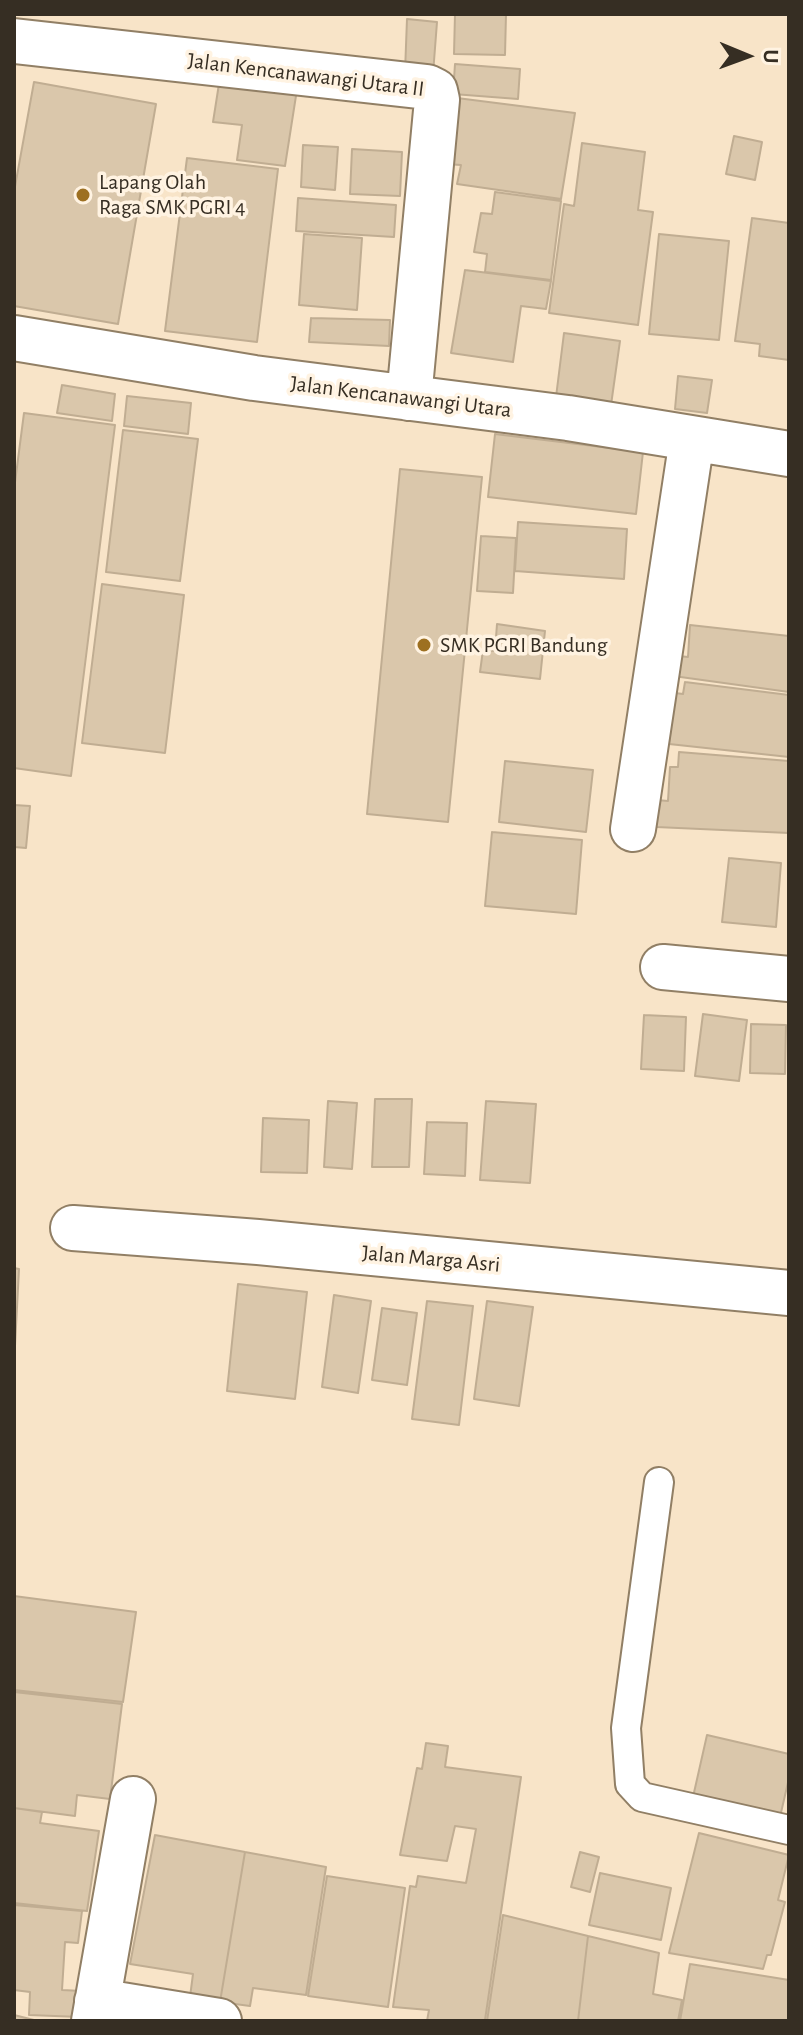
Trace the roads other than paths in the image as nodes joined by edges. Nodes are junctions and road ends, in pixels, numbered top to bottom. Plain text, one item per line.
1 (14, 41) edge
2 (14, 338) edge
3 (409, 398) junction
4 (692, 439) junction
5 (789, 454) edge
6 (633, 829) dead end
7 (663, 967) dead end
8 (789, 979) edge
9 (73, 1228) dead end
10 (789, 1293) edge
11 (659, 1482) dead end
12 (133, 1799) dead end
13 (789, 1830) edge
14 (96, 2011) edge
15 (219, 2021) edge

1 - 3 street, Jalan Kencanawangi Utara II
2 - 3 street, Jalan Kencanawangi Utara
3 - 4 street, Jalan Kencanawangi Utara
4 - 5 street, Jalan Kencanawangi Utara
4 - 6 street
7 - 8 street
9 - 10 street, Jalan Marga Asri
11 - 13 lane
12 - 14 street
14 - 15 street

